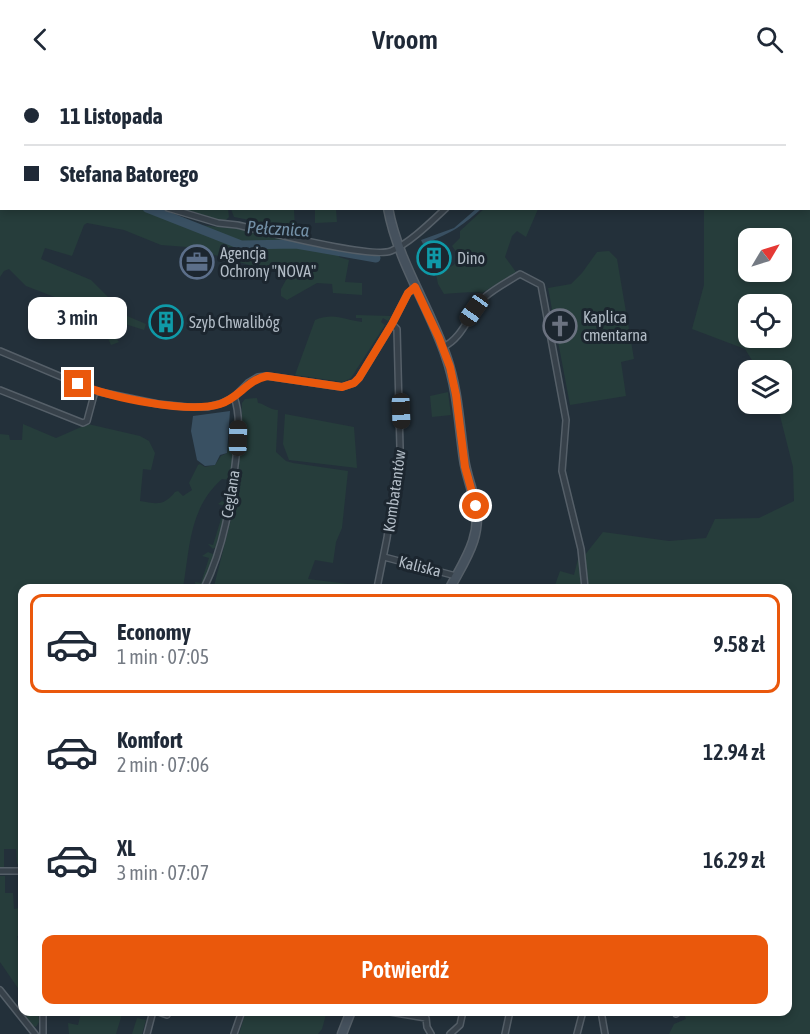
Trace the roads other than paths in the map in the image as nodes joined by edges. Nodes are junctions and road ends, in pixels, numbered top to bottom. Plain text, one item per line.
1 (175, 210) edge
2 (444, 210) edge
3 (389, 213) edge
4 (398, 247) junction
5 (415, 287) junction
6 (392, 324) junction
7 (443, 347) junction
8 (0, 351) edge
9 (0, 390) edge
10 (95, 391) junction
11 (234, 397) junction
12 (384, 557) junction
13 (456, 576) junction
14 (206, 584) edge
15 (378, 584) edge
16 (452, 584) edge
17 (584, 584) edge
18 (0, 871) edge
19 (18, 871) edge
20 (0, 990) edge
21 (18, 1013) edge
22 (21, 1016) edge
23 (43, 1016) edge
24 (152, 1016) edge
25 (240, 1016) edge
26 (349, 1016) edge
27 (414, 1016) edge
28 (462, 1016) edge
29 (509, 1016) edge
30 (582, 1016) edge
31 (602, 1016) edge
32 (426, 1018) joint
33 (34, 1033) edge
34 (43, 1033) edge
35 (147, 1034) edge
36 (234, 1034) edge
37 (342, 1034) edge
38 (432, 1034) edge
39 (450, 1034) edge
40 (505, 1034) edge
41 (577, 1034) edge
42 (604, 1034) edge

1 - 4 street
2 - 4 street
3 - 4 main road
4 - 5 main road
5 - 6 street
5 - 7 main road
6 - 11 street
6 - 12 street, Kombatantów
7 - 13 main road
7 - 17 street
8 - 10 street
9 - 10 street
10 - 11 street
11 - 14 street, Ceglana
12 - 13 street, Kaliska
12 - 15 street, Kombatantów
13 - 16 main road
18 - 19 street
20 - 21 street
22 - 33 street
23 - 34 street
24 - 35 street
25 - 36 street
26 - 37 main road
27 - 32 street
28 - 39 street
29 - 40 street
30 - 41 street
31 - 42 street
32 - 38 street
33 - 34 street

